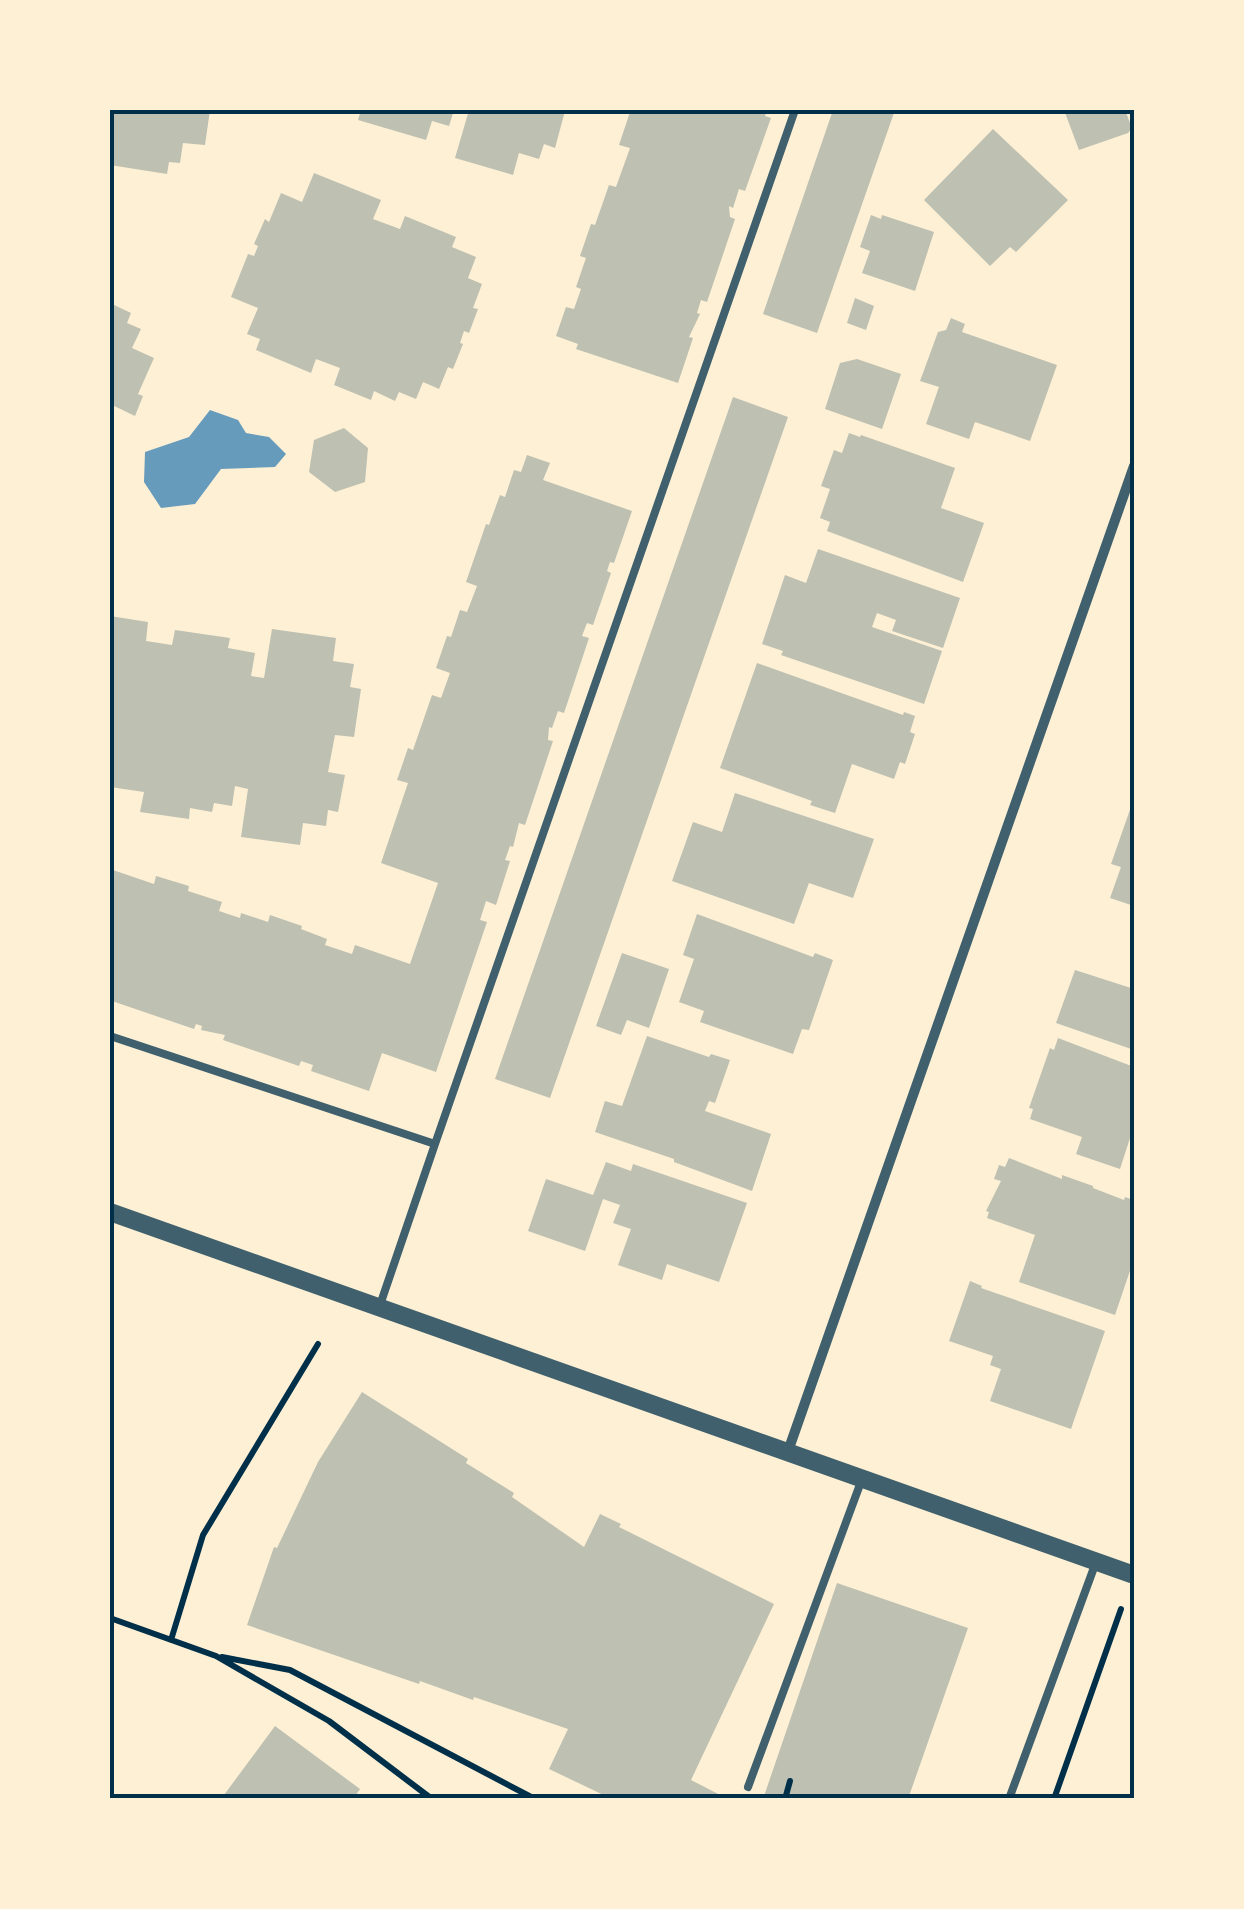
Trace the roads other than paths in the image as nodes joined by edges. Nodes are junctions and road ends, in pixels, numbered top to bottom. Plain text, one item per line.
1 (795, 110) edge
2 (1134, 466) edge
3 (110, 1036) edge
4 (436, 1144) junction
5 (110, 1212) edge
6 (379, 1307) junction
7 (788, 1454) junction
8 (862, 1480) junction
9 (1096, 1562) junction
10 (1134, 1575) edge
11 (748, 1787) dead end
12 (1009, 1799) edge

1 - 4 lane
2 - 7 street
3 - 4 lane
4 - 6 lane
5 - 6 street
6 - 7 street
7 - 8 street
8 - 9 street
8 - 11 lane
9 - 10 street
9 - 12 lane

